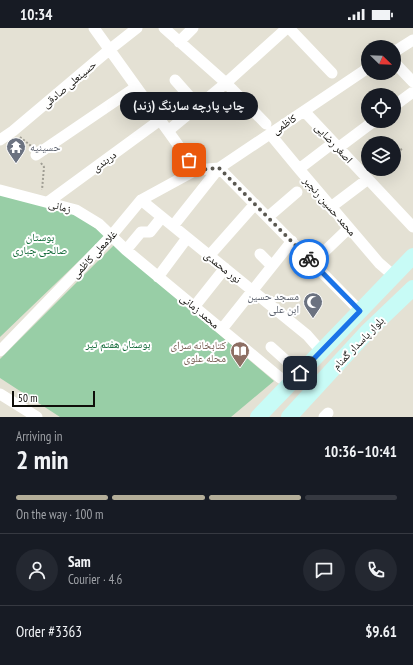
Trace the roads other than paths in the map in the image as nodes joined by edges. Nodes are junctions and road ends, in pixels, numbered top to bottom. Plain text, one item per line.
1 (94, 28) edge
2 (137, 28) edge
3 (164, 28) edge
4 (194, 28) edge
5 (288, 28) edge
6 (413, 40) edge
7 (179, 42) junction
8 (401, 48) edge
9 (109, 50) junction
10 (401, 69) edge
11 (332, 73) dead end
12 (361, 73) edge
13 (175, 80) dead end
14 (413, 82) edge
15 (226, 83) junction
16 (136, 86) junction
17 (413, 92) edge
18 (401, 101) edge
19 (198, 106) junction
20 (304, 111) junction
21 (160, 120) junction
22 (363, 128) edge
23 (268, 129) junction
24 (168, 131) junction
25 (0, 140) edge
26 (336, 145) junction
27 (36, 155) dead end
28 (219, 168) junction
29 (298, 169) junction
30 (196, 170) junction
31 (368, 179) junction
32 (0, 190) edge
33 (297, 192) dead end
34 (141, 200) junction
35 (48, 202) junction
36 (255, 204) junction
37 (331, 207) junction
38 (162, 217) junction
39 (268, 217) junction
40 (173, 226) junction
41 (413, 227) edge
42 (349, 228) junction
43 (112, 235) junction
44 (187, 238) junction
45 (292, 241) junction
46 (126, 250) junction
47 (325, 251) dead end
48 (260, 254) dead end
49 (209, 256) junction
50 (413, 256) edge
51 (272, 266) junction
52 (225, 268) junction
53 (394, 276) junction
54 (158, 277) junction
55 (413, 288) edge
56 (252, 290) junction
57 (194, 307) junction
58 (360, 311) junction
59 (222, 329) junction
60 (271, 348) dead end
61 (321, 350) junction
62 (0, 351) edge
63 (295, 378) junction
64 (0, 394) edge
65 (38, 417) edge
66 (258, 417) edge
67 (289, 417) edge

1 - 9 street
2 - 9 street, حسینعلی صادقی
3 - 7 street, محمد حسین رنجبر
4 - 7 street
5 - 11 street
5 - 15 street
6 - 8 street
7 - 15 street, محمد حسین رنجبر
9 - 16 street
9 - 25 street, حسینعلی صادقی
10 - 14 street
12 - 20 street, کاظمی
13 - 19 street
15 - 19 street
15 - 23 street, محمد حسین رنجبر
16 - 21 street
16 - 27 street
17 - 18 street
19 - 24 street
20 - 23 street, کاظمی
20 - 26 street, اصغر رضایی
21 - 24 street
21 - 35 street, دربندی
22 - 26 street
23 - 28 street, کاظمی
23 - 29 street, محمد حسین رنجبر
24 - 30 street
26 - 29 street
26 - 31 street, اصغر رضایی
28 - 30 street, کاظمی
28 - 36 street
28 - 40 street
29 - 37 street, محمد حسین رنجبر
30 - 34 street, غلامعلی کاظمی
31 - 37 street
31 - 41 street, اصغر رضایی
32 - 35 street, زمانی
33 - 39 street
34 - 38 street, نور محمدی
34 - 43 street, غلامعلی کاظمی
35 - 43 street, زمانی
36 - 39 street
36 - 49 street
37 - 42 street, محمد حسین رنجبر
38 - 40 street, نور محمدی
38 - 46 street
39 - 45 street
40 - 44 street, نور محمدی
42 - 47 street
42 - 53 street, محمد حسین رنجبر
43 - 46 street, محمد زمانی
43 - 62 street, غلامعلی کاظمی
44 - 49 street, نور محمدی
44 - 54 street
45 - 51 street
45 - 58 street
46 - 54 street, محمد زمانی
48 - 51 street
49 - 52 street, نور محمدی
50 - 53 main road, بلوار پاسدار گمنام
51 - 56 street
52 - 56 street, نور محمدی
52 - 57 street
53 - 58 main road, بلوار پاسدار گمنام
54 - 57 street, محمد زمانی
55 - 67 main road, بلوار پاسدار گمنام
56 - 59 street
56 - 61 street, نور محمدی
57 - 59 street, محمد زمانی
58 - 61 main road, بلوار پاسدار گمنام
59 - 63 street, محمد زمانی
60 - 63 street
61 - 63 main road, بلوار پاسدار گمنام
63 - 66 main road, بلوار پاسدار گمنام
64 - 65 street

